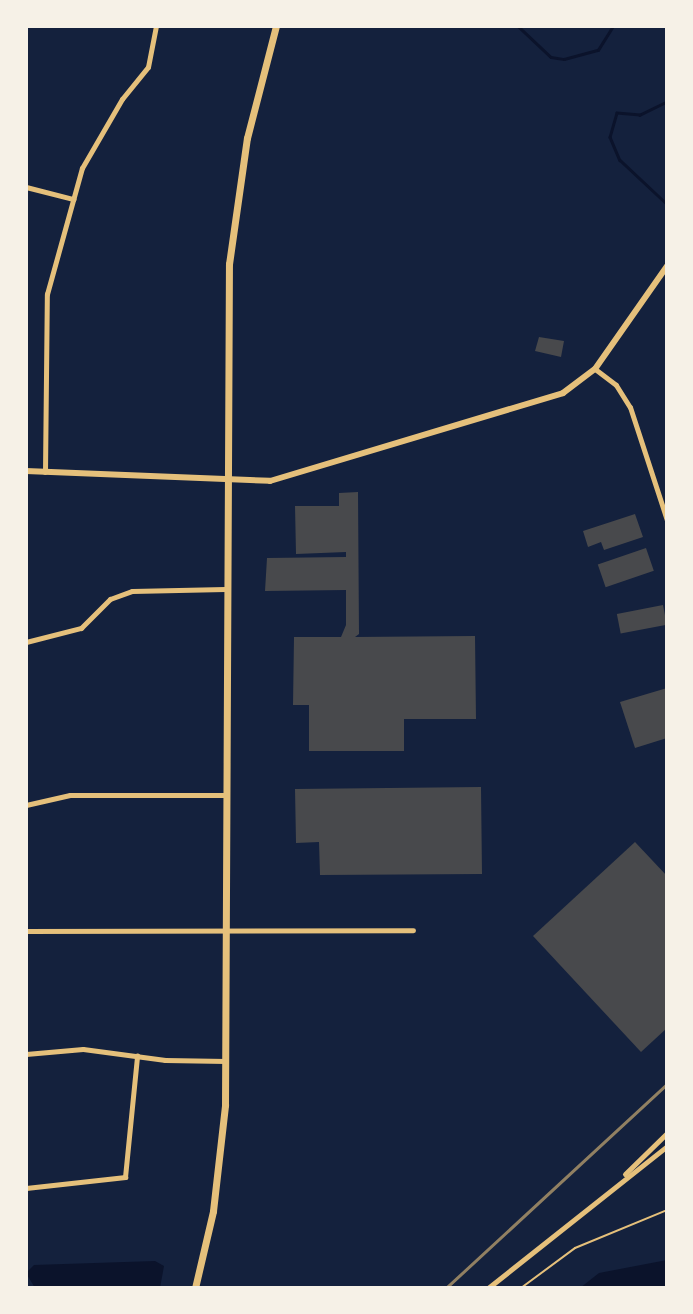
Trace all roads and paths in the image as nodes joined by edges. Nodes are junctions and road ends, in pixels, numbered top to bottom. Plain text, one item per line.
1 (156, 26) edge
2 (276, 26) edge
3 (26, 187) edge
4 (73, 199) junction
5 (667, 266) edge
6 (595, 369) junction
7 (26, 471) edge
8 (45, 472) junction
9 (226, 481) junction
10 (667, 520) edge
11 (225, 589) junction
12 (26, 642) edge
13 (226, 795) junction
14 (26, 805) edge
15 (413, 930) dead end
16 (26, 931) edge
17 (226, 931) junction
18 (26, 1054) edge
19 (137, 1056) junction
20 (226, 1061) junction
21 (667, 1133) edge
22 (667, 1146) edge
23 (26, 1188) edge
24 (607, 1191) junction
25 (667, 1210) edge
26 (195, 1288) edge
27 (488, 1288) edge
28 (521, 1288) edge

1 - 4 street
2 - 9 main road
3 - 4 street
4 - 8 street
5 - 6 street
6 - 9 street
6 - 10 street
7 - 8 street
8 - 9 street
9 - 11 main road
11 - 12 street
11 - 13 main road
13 - 14 street
13 - 17 main road
15 - 17 street
16 - 17 street
17 - 20 main road
18 - 19 street
19 - 20 street
19 - 23 street
20 - 26 main road
21 - 24 street
22 - 24 street
24 - 27 street
25 - 28 path

